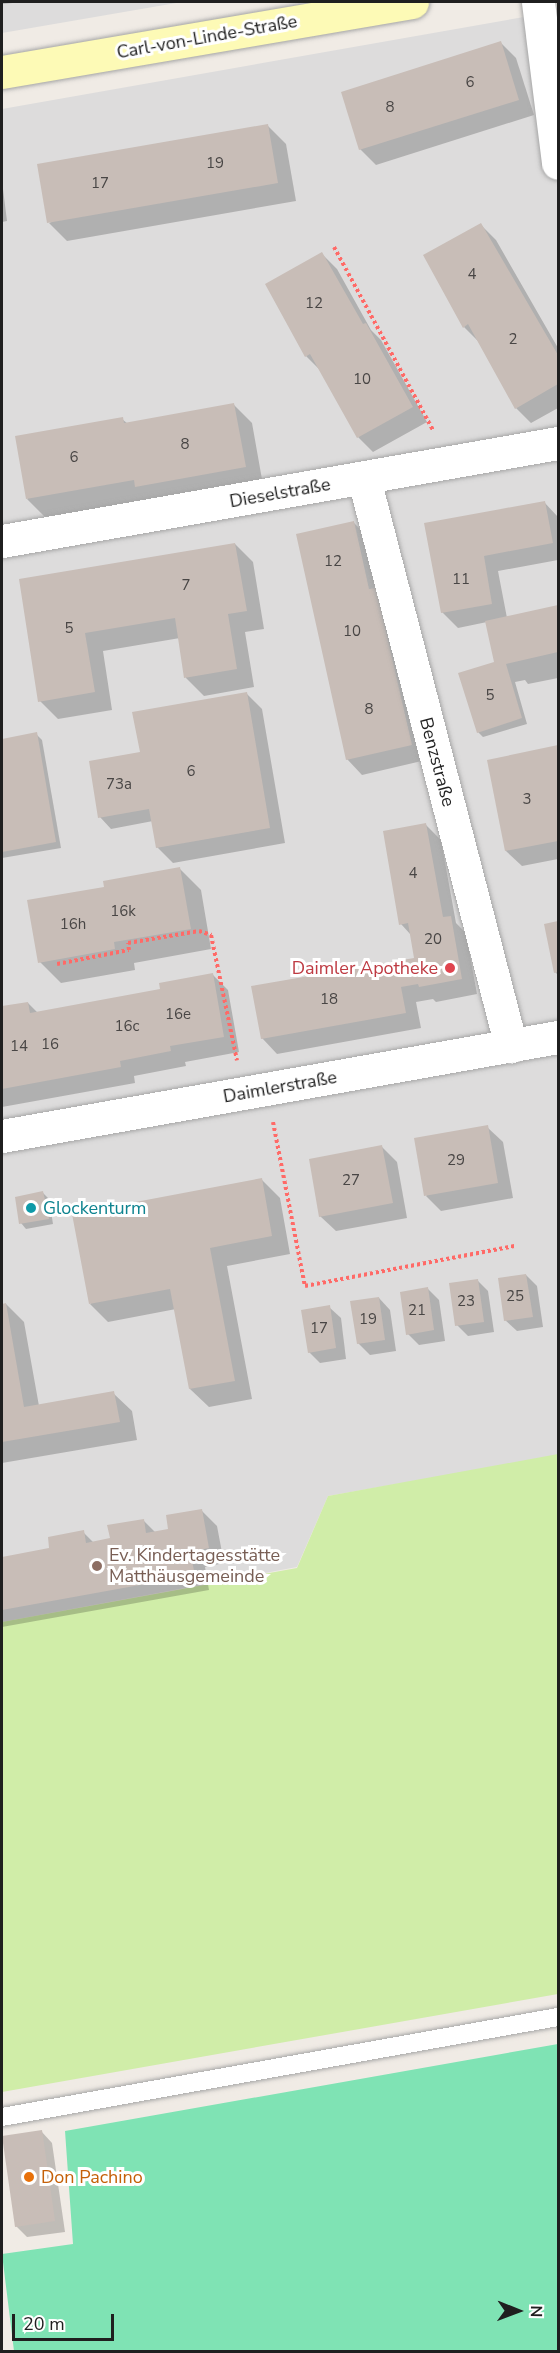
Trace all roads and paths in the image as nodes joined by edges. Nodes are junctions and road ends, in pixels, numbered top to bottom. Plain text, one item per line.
1 (412, 2) edge
2 (538, 2) edge
3 (2, 72) edge
4 (558, 163) edge
5 (334, 247) dead end
6 (558, 443) edge
7 (450, 463) junction
8 (363, 479) junction
9 (2, 542) edge
10 (57, 964) dead end
11 (558, 1037) edge
12 (511, 1046) junction
13 (255, 1091) junction
14 (2, 1136) edge
15 (514, 1246) dead end
16 (558, 2017) edge
17 (2, 2117) edge

1 - 3 street, Carl-von-Linde-Straße
2 - 4 street
5 - 7 path
6 - 7 street, Dieselstraße
7 - 8 street, Dieselstraße
8 - 9 street, Dieselstraße
8 - 12 street, Benzstraße
10 - 13 path
11 - 12 street, Daimlerstraße
12 - 13 street, Daimlerstraße
13 - 14 street, Daimlerstraße
13 - 15 path
16 - 17 lane

